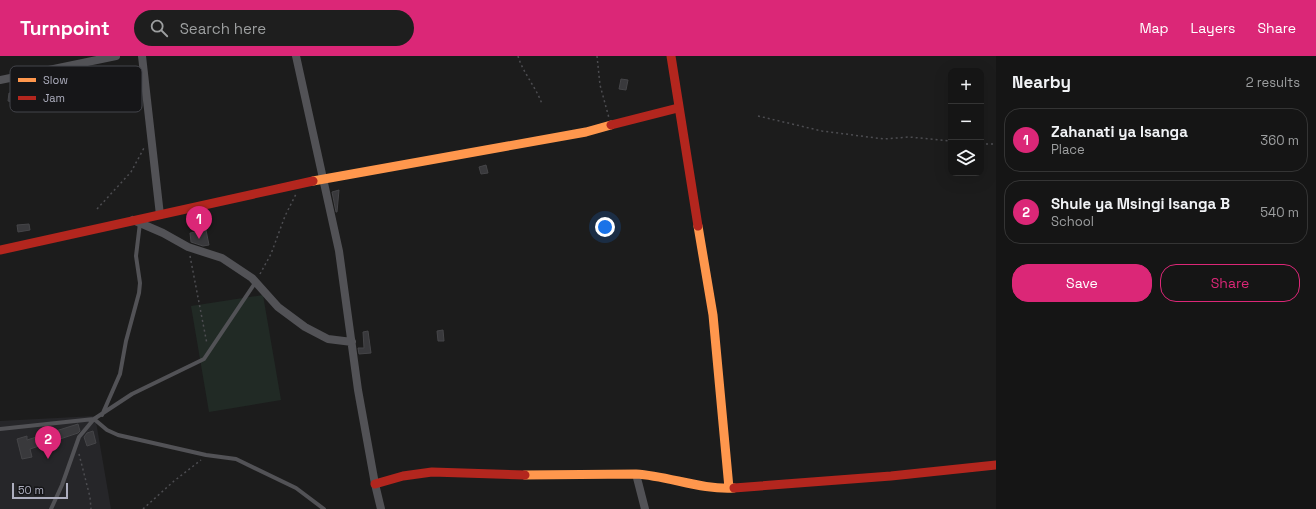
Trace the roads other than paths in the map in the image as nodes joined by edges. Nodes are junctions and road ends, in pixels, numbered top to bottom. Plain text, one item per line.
1 (116, 56) edge
2 (142, 56) edge
3 (296, 56) edge
4 (671, 56) edge
5 (68, 66) edge
6 (10, 78) edge
7 (0, 80) edge
8 (678, 108) junction
9 (322, 179) junction
10 (160, 215) junction
11 (136, 222) junction
12 (0, 250) edge
13 (255, 283) junction
14 (352, 342) junction
15 (102, 415) junction
16 (94, 419) junction
17 (0, 429) edge
18 (996, 465) edge
19 (636, 474) junction
20 (375, 484) junction
21 (729, 488) junction
22 (51, 509) edge
23 (324, 509) edge
24 (381, 509) edge
25 (644, 509) edge

1 - 5 street
2 - 10 street
3 - 9 street
4 - 8 street
6 - 7 street
8 - 9 street
8 - 21 street
9 - 10 street
9 - 14 street
10 - 11 street
11 - 12 street
11 - 13 street
11 - 15 lane
13 - 14 street
13 - 15 lane
14 - 20 street
15 - 16 lane
16 - 17 lane
16 - 22 lane
16 - 23 lane
18 - 21 street
19 - 20 street
19 - 21 street
19 - 25 street
20 - 24 street

